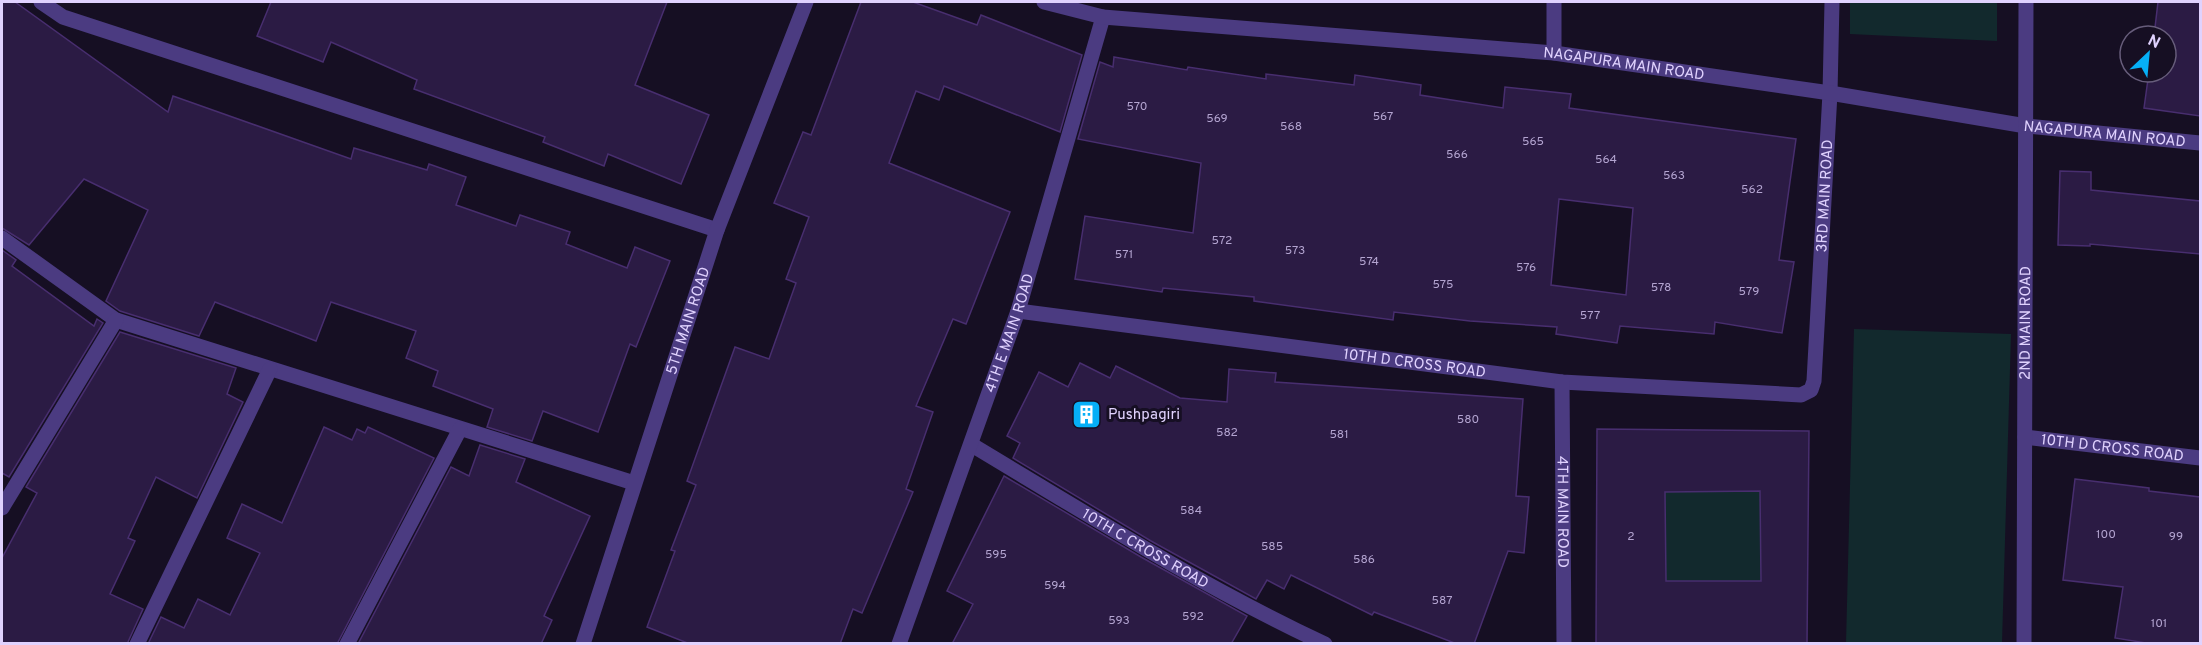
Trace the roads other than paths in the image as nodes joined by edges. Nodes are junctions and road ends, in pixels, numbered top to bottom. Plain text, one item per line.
1 (41, 2) edge
2 (806, 2) edge
3 (1044, 2) edge
4 (1554, 2) edge
5 (1832, 2) edge
6 (2026, 2) edge
7 (1103, 16) junction
8 (1554, 53) junction
9 (1830, 93) junction
10 (2026, 126) junction
11 (2200, 143) edge
12 (717, 230) junction
13 (2, 238) edge
14 (1018, 311) junction
15 (116, 320) junction
16 (270, 369) junction
17 (1562, 382) junction
18 (1811, 390) joint
19 (460, 429) junction
20 (2025, 437) junction
21 (972, 445) junction
22 (2200, 458) edge
23 (634, 483) junction
24 (2, 508) edge
25 (137, 644) edge
26 (348, 644) edge
27 (583, 644) edge
28 (899, 644) edge
29 (1325, 644) edge
30 (1564, 644) edge
31 (2024, 644) edge

1 - 12 street
2 - 12 street, 5TH MAIN ROAD
3 - 7 street, NAGAPURA MAIN ROAD
4 - 8 street
5 - 9 street, 3RD MAIN ROAD
6 - 10 street, 2ND MAIN ROAD
7 - 8 street, NAGAPURA MAIN ROAD
7 - 14 street, 4TH E MAIN ROAD
8 - 9 street, NAGAPURA MAIN ROAD
9 - 10 street, NAGAPURA MAIN ROAD
9 - 18 street, 3RD MAIN ROAD
10 - 11 street, NAGAPURA MAIN ROAD
10 - 20 street, 2ND MAIN ROAD
12 - 23 street, 5TH MAIN ROAD
13 - 15 street
14 - 17 street, 10TH D CROSS ROAD
14 - 21 street, 4TH E MAIN ROAD
15 - 16 street
15 - 24 street
16 - 19 street
16 - 25 street
17 - 18 street, 10TH D CROSS ROAD
17 - 30 street, 4TH MAIN ROAD
19 - 23 street
19 - 26 street
20 - 22 street, 10TH D CROSS ROAD
20 - 31 street, 2ND MAIN ROAD
21 - 28 street, 4TH E MAIN ROAD
21 - 29 street, 10TH C CROSS ROAD
23 - 27 street, 5TH MAIN ROAD

